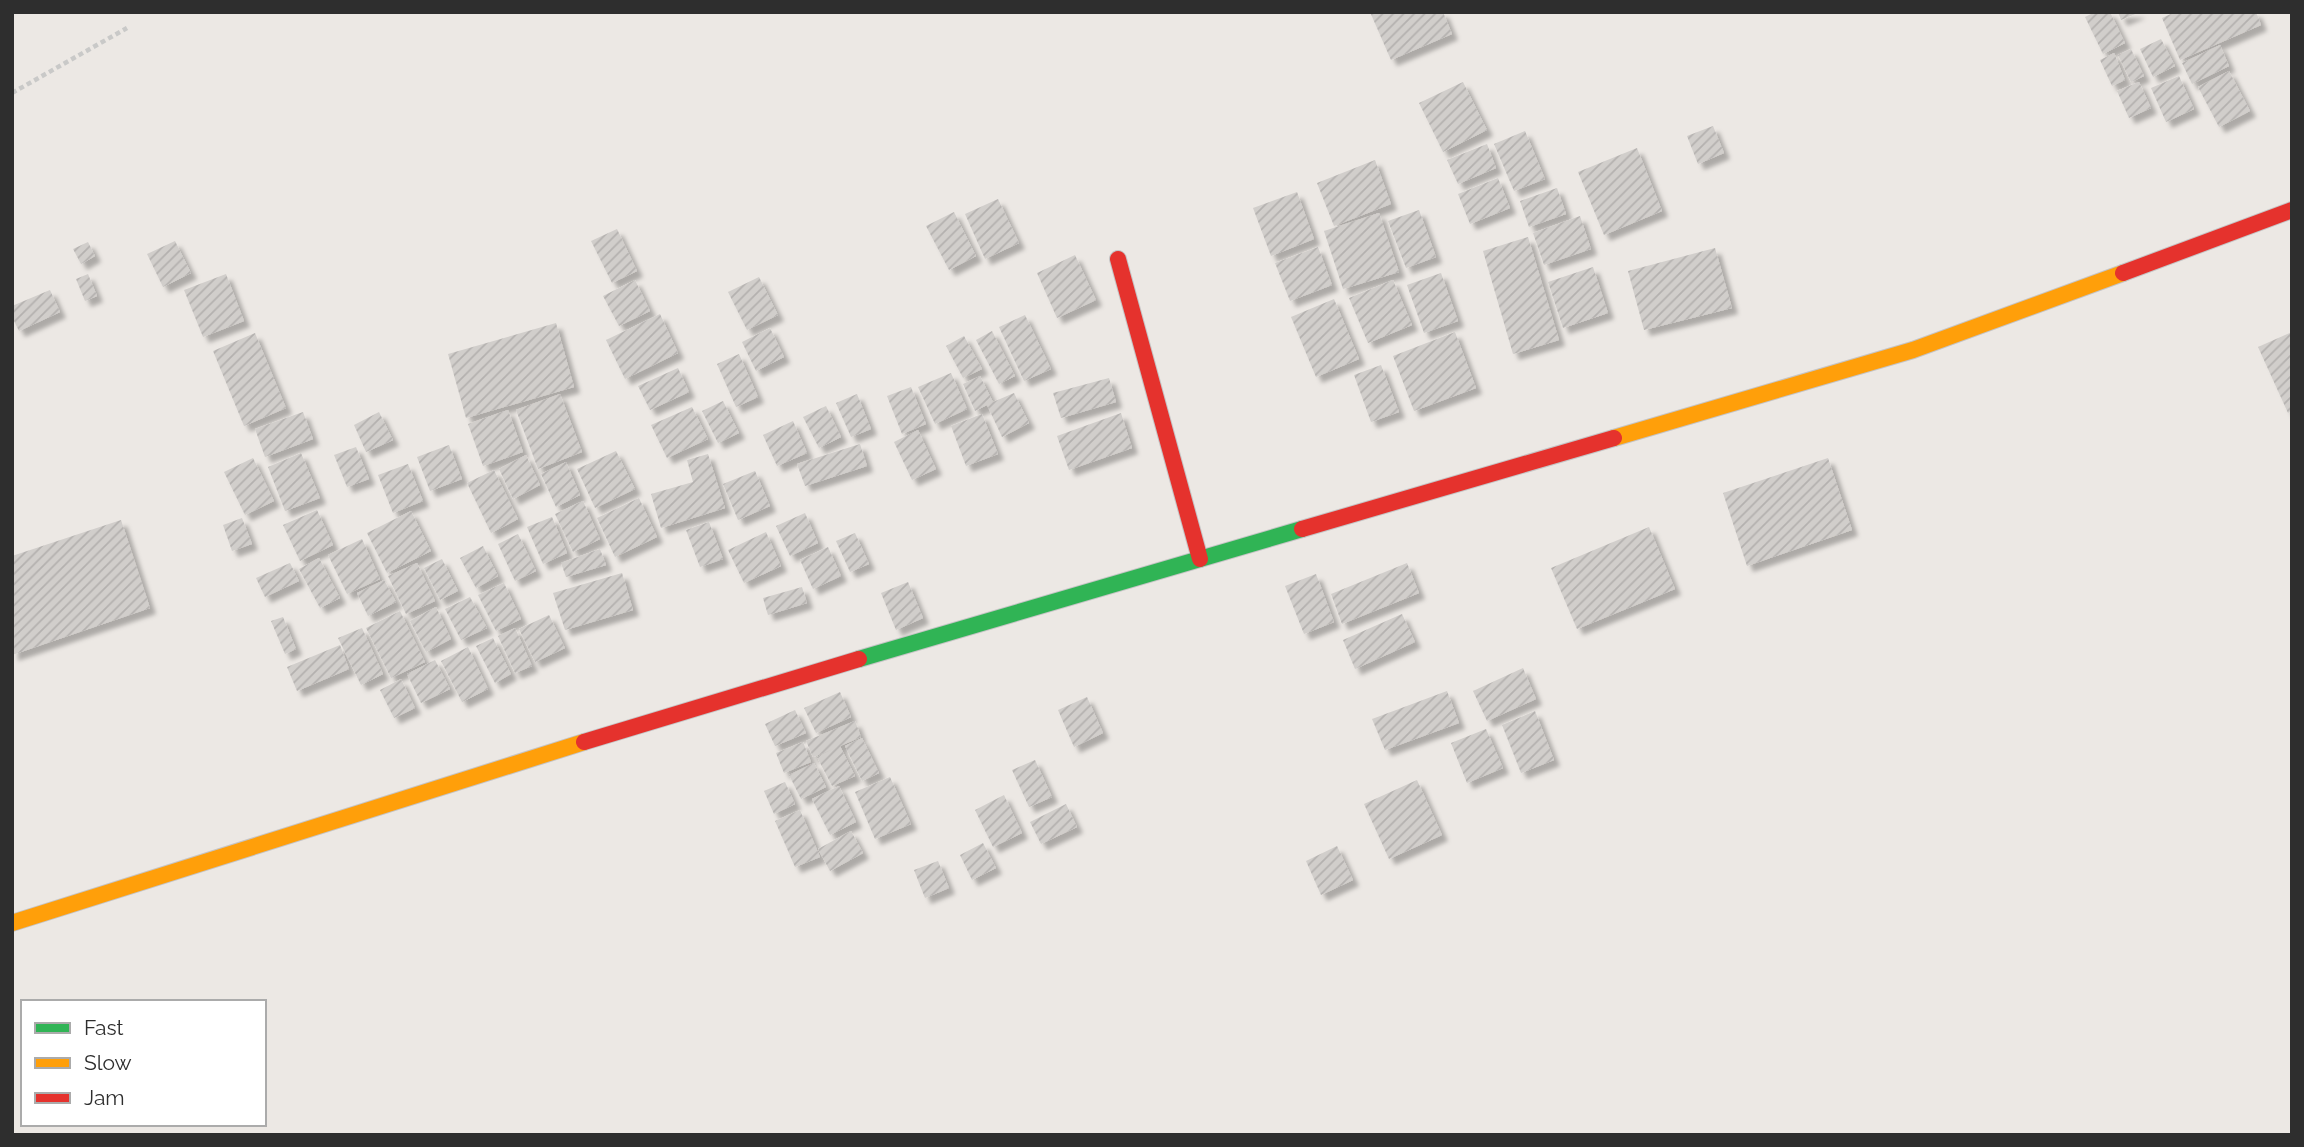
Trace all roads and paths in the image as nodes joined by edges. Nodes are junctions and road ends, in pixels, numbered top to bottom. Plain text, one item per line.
1 (127, 28) dead end
2 (12, 93) edge
3 (2292, 210) edge
4 (1118, 259) dead end
5 (1200, 559) junction
6 (12, 923) edge

1 - 2 path
3 - 5 street
4 - 5 street
5 - 6 street

